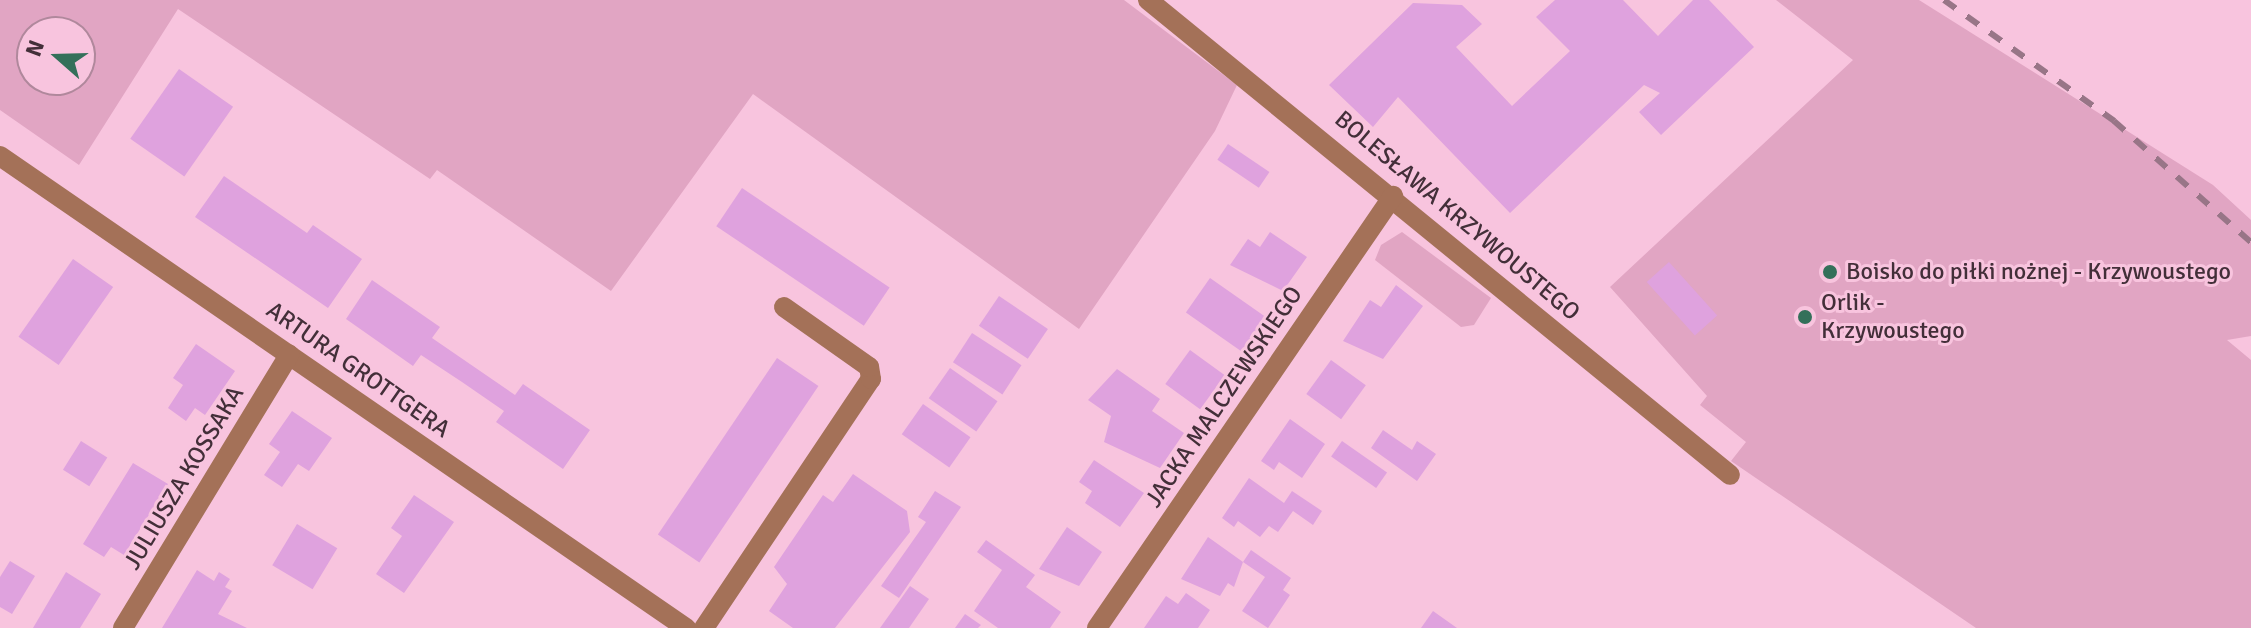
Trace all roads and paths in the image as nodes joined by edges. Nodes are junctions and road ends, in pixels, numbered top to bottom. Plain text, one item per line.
1 (1148, 0) edge
2 (0, 156) edge
3 (1393, 196) junction
4 (784, 307) dead end
5 (289, 355) junction
6 (1730, 475) dead end
7 (123, 628) edge
8 (686, 628) edge
9 (704, 628) edge
10 (1097, 628) edge

1 - 3 street, BOLESŁAWA KRZYWOUSTEGO
2 - 5 street, ARTURA GROTTGERA
3 - 6 street, BOLESŁAWA KRZYWOUSTEGO
3 - 10 street, JACKA MALCZEWSKIEGO
4 - 9 street
5 - 7 street, JULIUSZA KOSSAKA
5 - 8 street, ARTURA GROTTGERA

